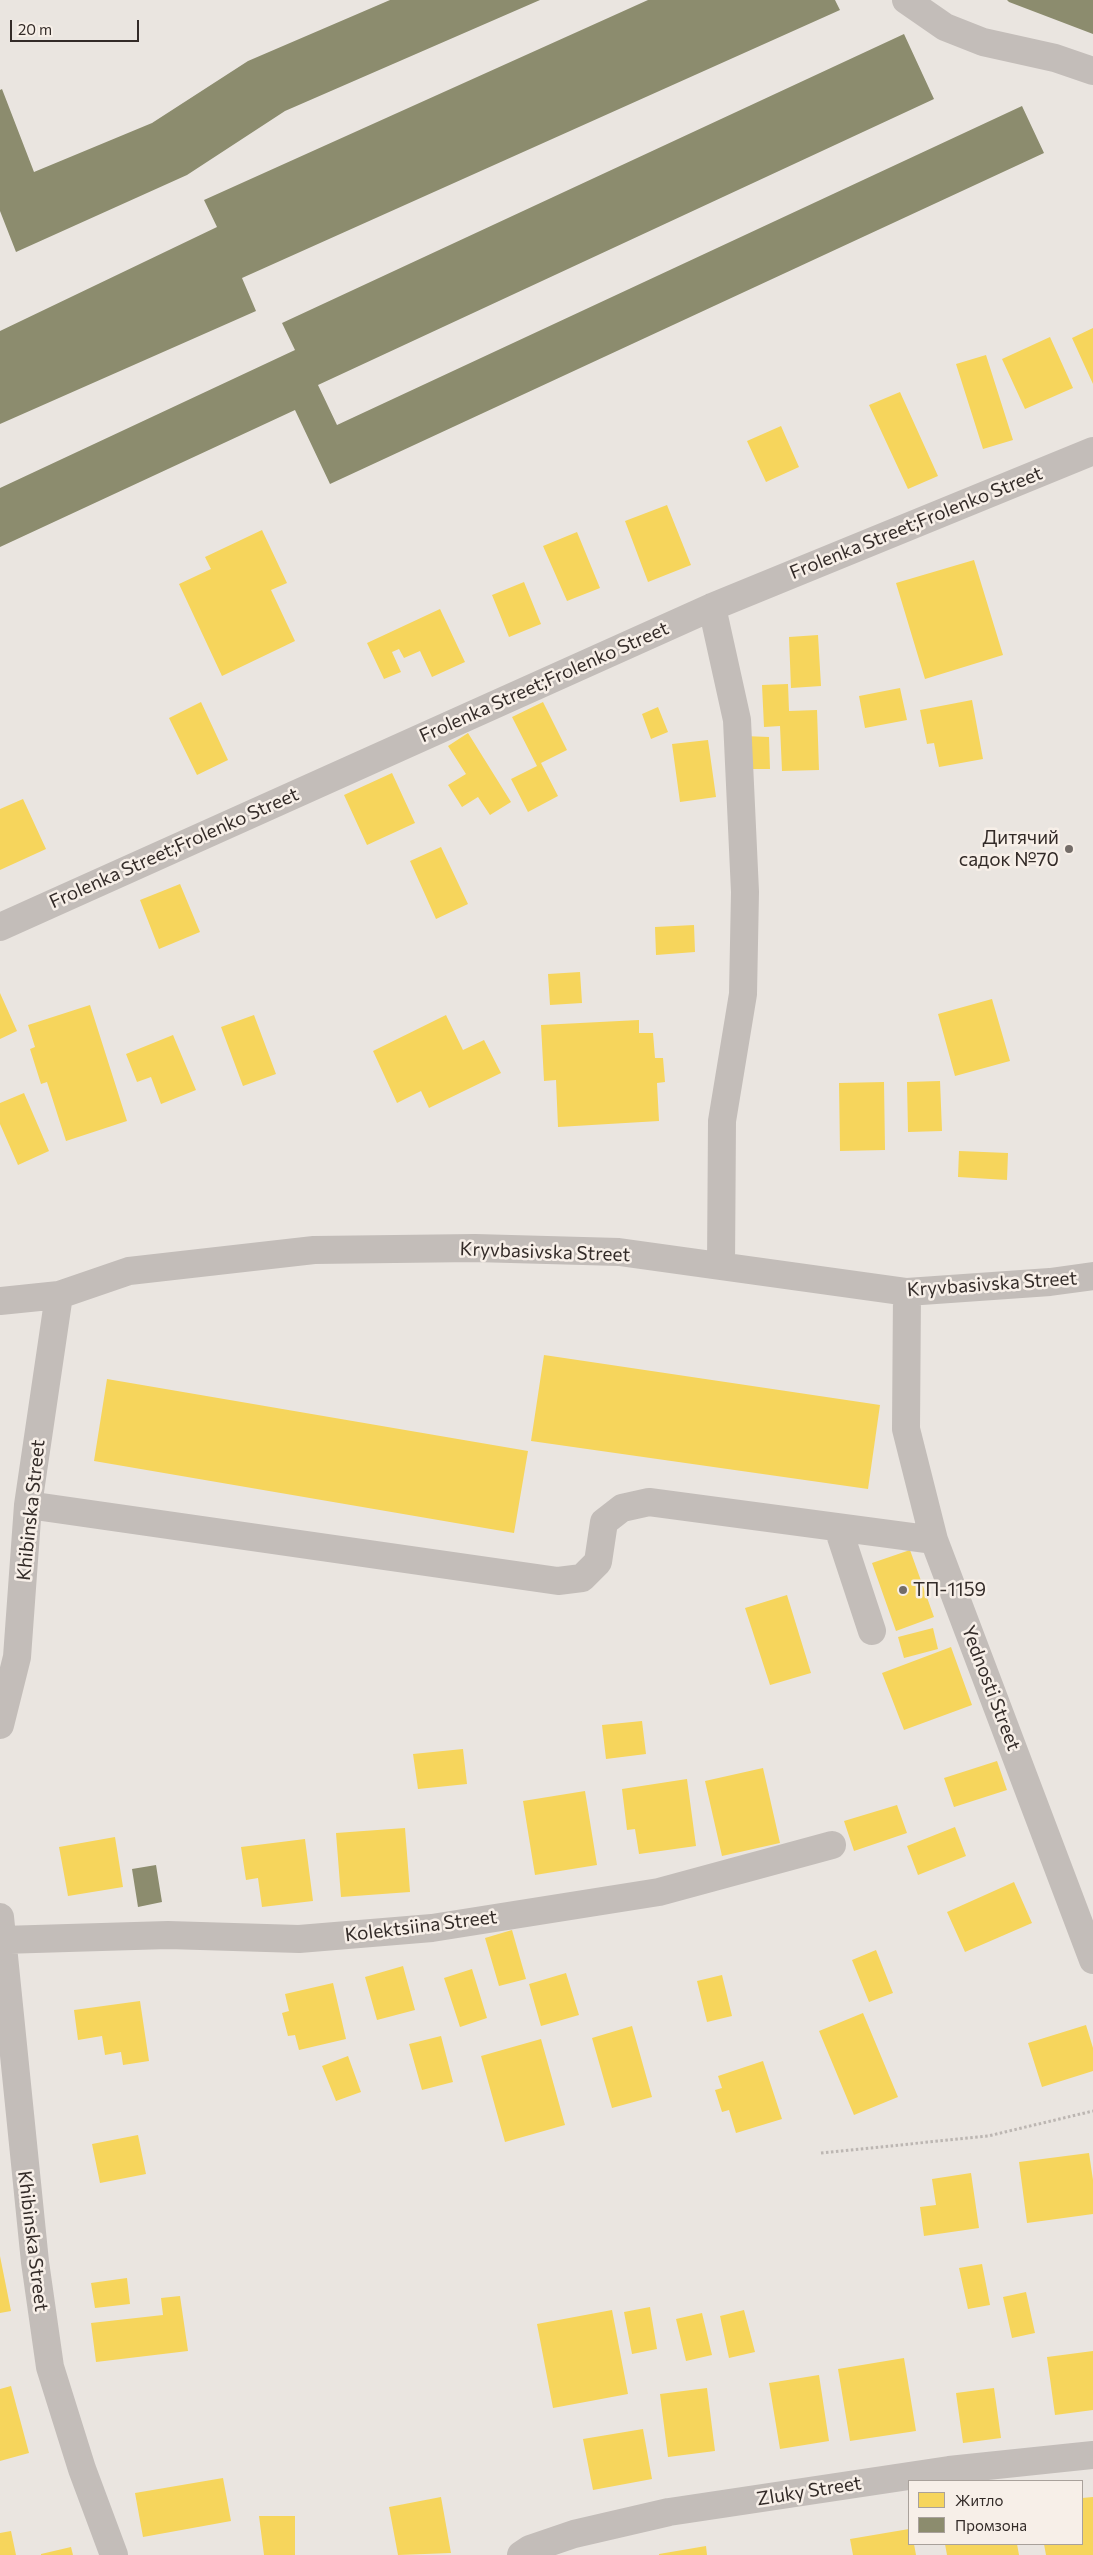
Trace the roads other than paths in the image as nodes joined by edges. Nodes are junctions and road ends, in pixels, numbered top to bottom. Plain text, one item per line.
1 (906, 0) edge
2 (1093, 71) edge
3 (1093, 451) edge
4 (712, 607) junction
5 (0, 927) edge
6 (721, 1266) junction
7 (1093, 1276) edge
8 (906, 1292) junction
9 (60, 1295) junction
10 (0, 1301) edge
11 (28, 1505) junction
12 (838, 1528) junction
13 (934, 1540) junction
14 (872, 1631) dead end
15 (0, 1725) edge
16 (832, 1844) dead end
17 (1, 1929) edge
18 (1093, 1960) edge
19 (1093, 2455) edge
20 (526, 2552) edge
21 (114, 2555) edge

1 - 2 street
3 - 4 street, Frolenka Street;Frolenko Street
4 - 5 street, Frolenka Street;Frolenko Street
4 - 6 street
6 - 8 street, Kryvbasivska Street
6 - 9 street, Kryvbasivska Street
7 - 8 street, Kryvbasivska Street
8 - 13 street, Yednosti Street
9 - 10 street, Kryvbasivska Street
9 - 11 street, Khibinska Street
11 - 12 street
11 - 15 street, Khibinska Street
12 - 13 street
12 - 14 street
13 - 18 street, Yednosti Street
16 - 17 street, Kolektsiina Street
17 - 21 street, Khibinska Street
19 - 20 street, Zluky Street

